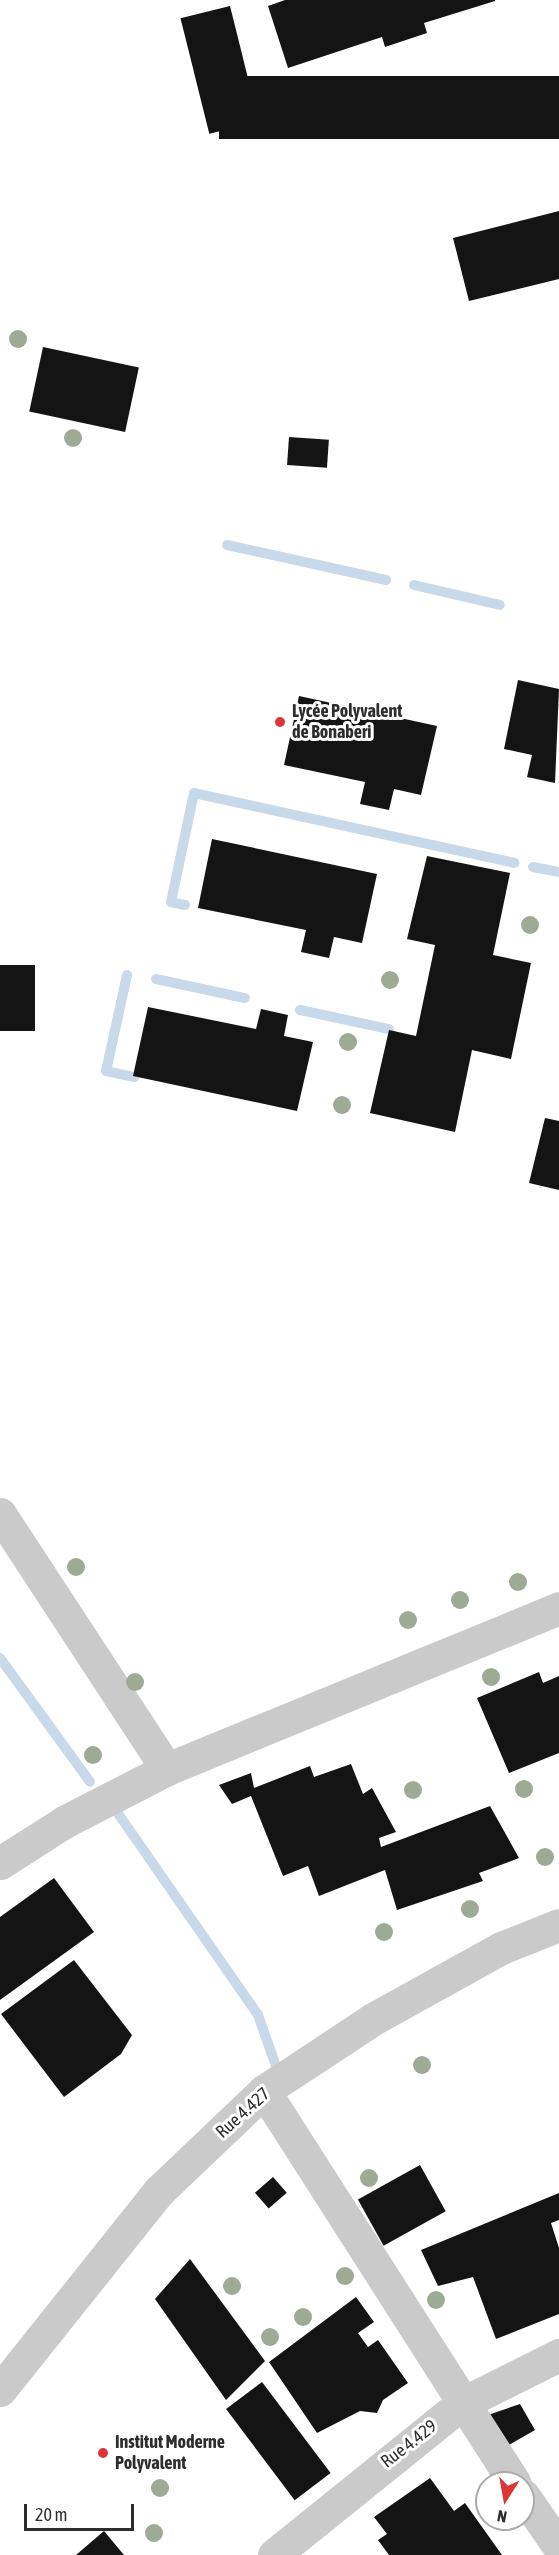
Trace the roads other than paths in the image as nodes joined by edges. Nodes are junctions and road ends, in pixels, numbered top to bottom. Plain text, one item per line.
1 (0, 1514) edge
2 (559, 1608) edge
3 (166, 1769) junction
4 (0, 1863) edge
5 (559, 1925) edge
6 (264, 2091) junction
7 (559, 2355) edge
8 (0, 2390) edge
9 (461, 2404) junction
10 (507, 2471) edge
11 (535, 2512) edge
12 (559, 2547) edge
13 (274, 2555) edge

1 - 3 street
2 - 3 street
3 - 4 street
5 - 6 street, Rue 4.427
6 - 8 street, Rue 4.427
6 - 9 street
7 - 9 street, Rue 4.429
9 - 10 street
9 - 13 street, Rue 4.429
11 - 12 street

